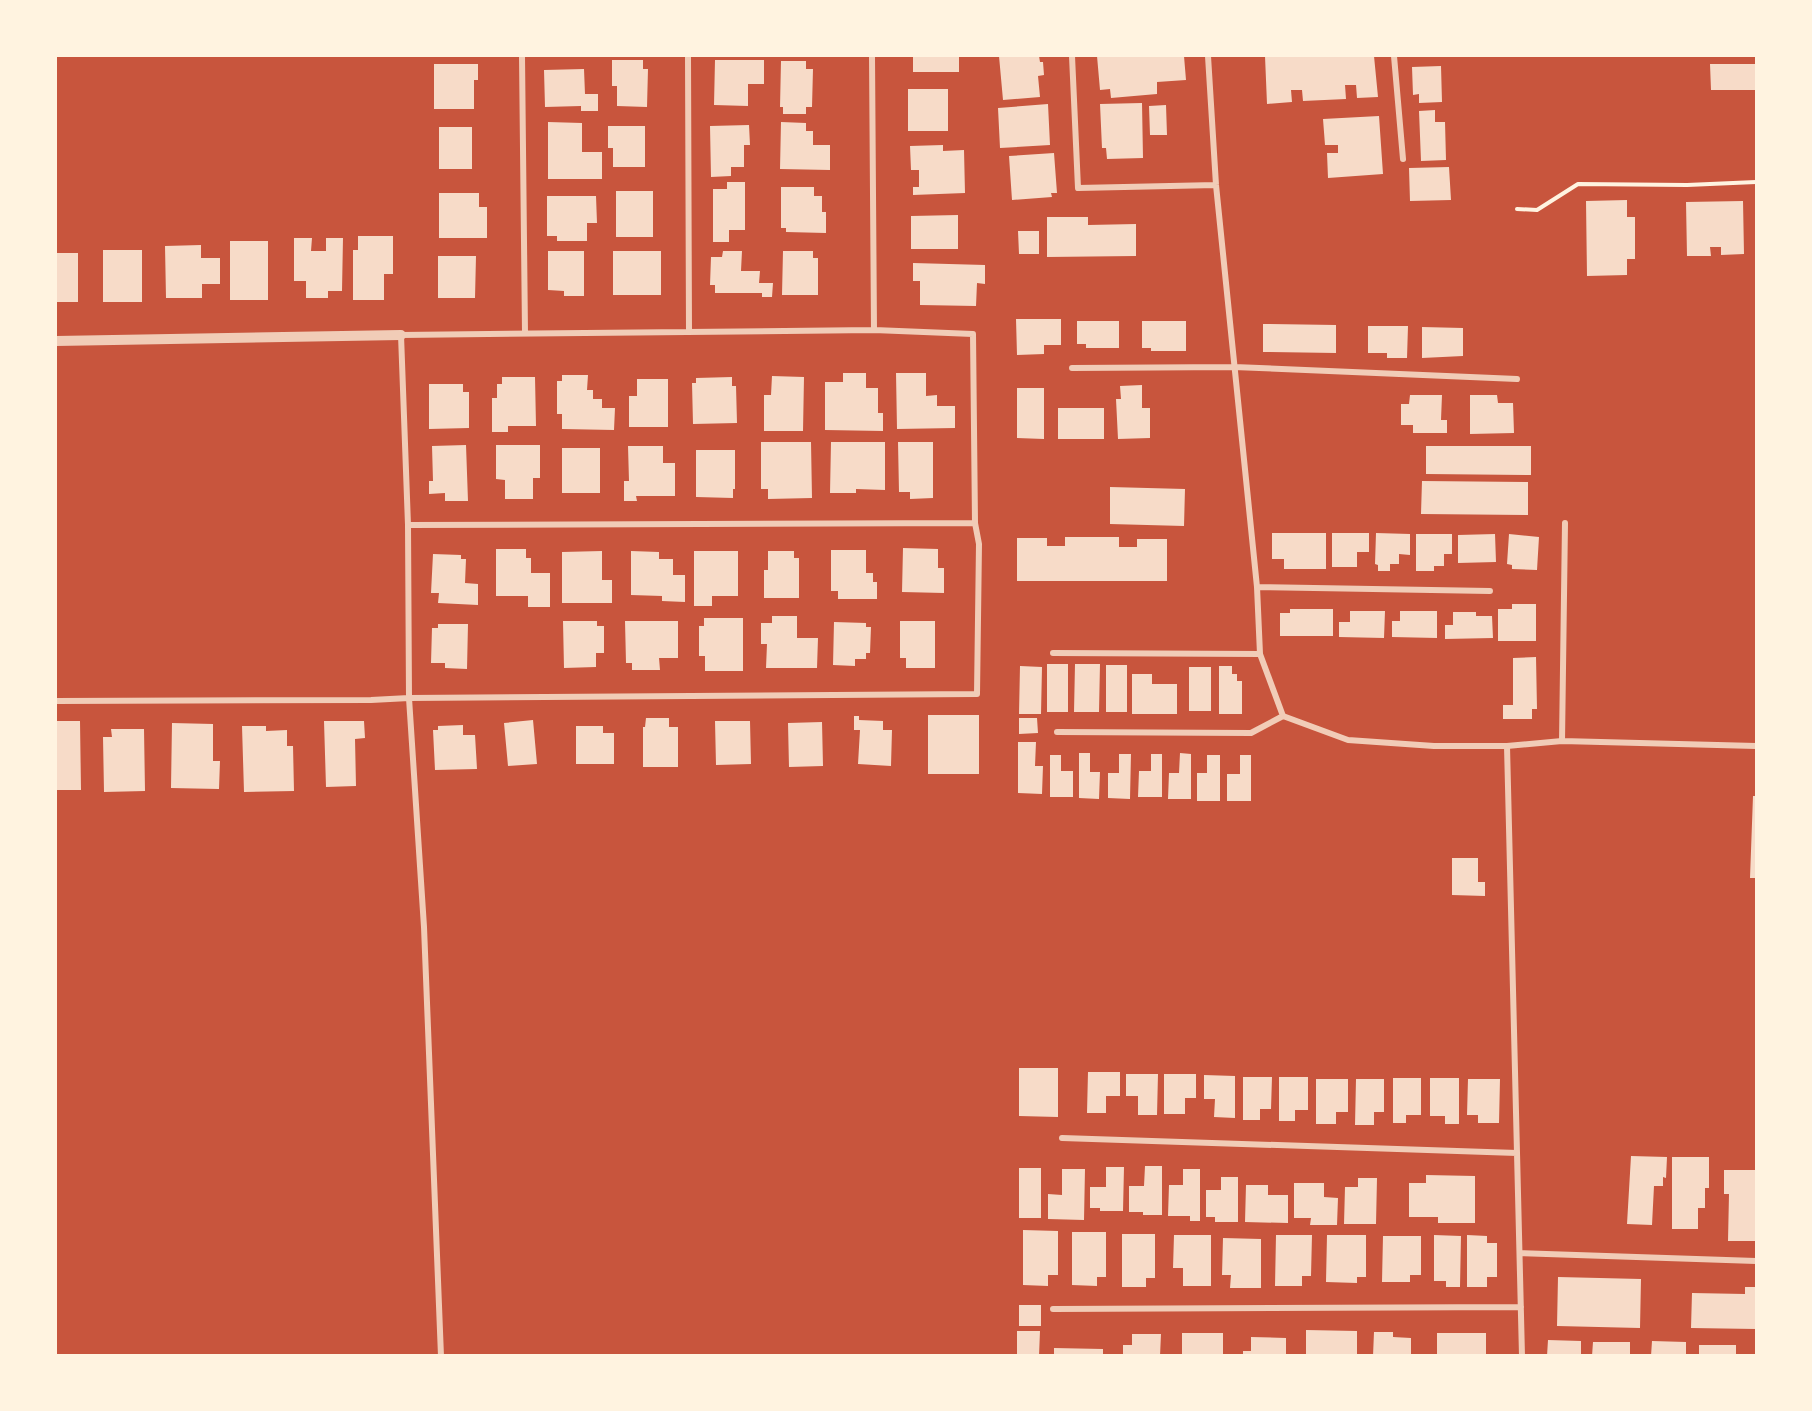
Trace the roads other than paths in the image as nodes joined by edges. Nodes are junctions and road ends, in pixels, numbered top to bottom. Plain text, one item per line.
1 (522, 56) edge
2 (688, 56) edge
3 (872, 56) edge
4 (1072, 56) edge
5 (1208, 56) edge
6 (1394, 56) edge
7 (1403, 159) dead end
8 (1216, 185) junction
9 (874, 330) junction
10 (688, 332) junction
11 (525, 333) junction
12 (401, 335) junction
13 (56, 341) edge
14 (1072, 368) dead end
15 (1234, 368) junction
16 (1517, 379) dead end
17 (975, 523) junction
18 (1565, 523) dead end
19 (408, 525) junction
20 (1257, 587) junction
21 (1490, 591) dead end
22 (1053, 653) dead end
23 (1260, 654) junction
24 (410, 698) junction
25 (56, 701) edge
26 (1283, 716) junction
27 (1057, 732) dead end
28 (1562, 741) junction
29 (1507, 746) junction
30 (1756, 746) edge
31 (1062, 1138) dead end
32 (1516, 1153) junction
33 (1520, 1253) junction
34 (1756, 1261) edge
35 (1521, 1307) junction
36 (1053, 1309) dead end
37 (441, 1356) edge
38 (1522, 1356) edge

1 - 11 street
2 - 10 street
3 - 9 street
4 - 8 street
5 - 8 street
6 - 7 street
8 - 15 street
9 - 10 street
9 - 17 street
10 - 11 street
11 - 12 street
12 - 13 street
12 - 19 street
14 - 15 street
15 - 16 street
15 - 20 street
17 - 19 street
17 - 24 street
18 - 28 street
19 - 24 street
20 - 21 street
20 - 23 street
22 - 23 street
23 - 26 street
24 - 25 street
24 - 37 street
26 - 27 street
26 - 29 street
28 - 29 street
28 - 30 street
29 - 32 street
31 - 32 street
32 - 33 street
33 - 34 street
33 - 35 street
35 - 36 street
35 - 38 street

